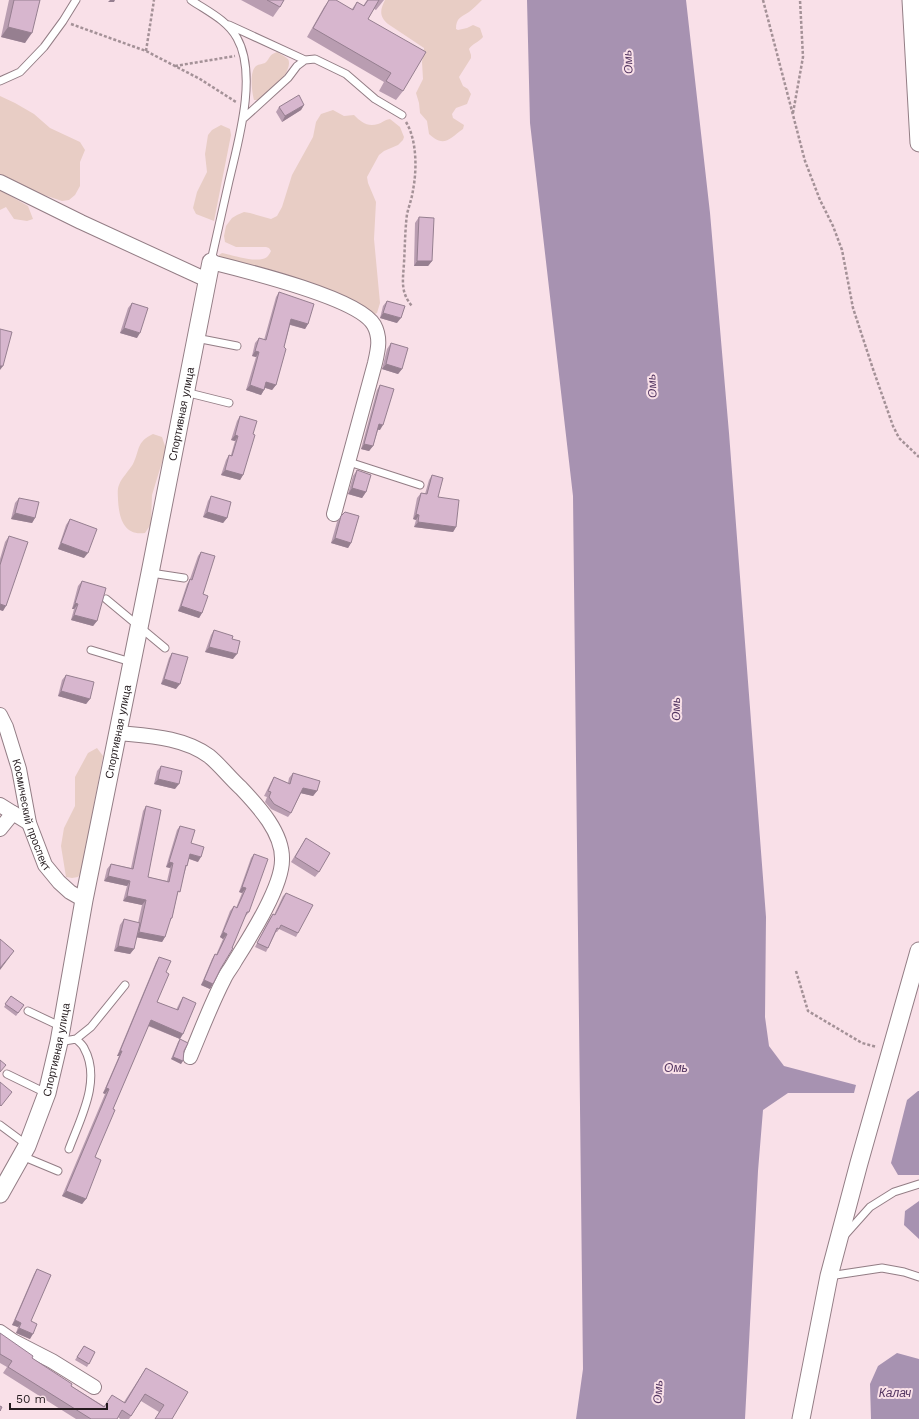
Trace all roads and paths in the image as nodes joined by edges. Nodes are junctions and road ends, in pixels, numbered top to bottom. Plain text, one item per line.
1 (76, 0) edge
2 (154, 0) edge
3 (191, 0) edge
4 (763, 0) edge
5 (800, 0) edge
6 (912, 0) edge
7 (63, 21) junction
8 (228, 25) junction
9 (146, 52) junction
10 (244, 55) junction
11 (305, 60) junction
12 (175, 66) junction
13 (0, 81) edge
14 (244, 107) junction
15 (402, 115) joint
16 (793, 116) junction
17 (244, 118) junction
18 (919, 143) edge
19 (0, 182) edge
20 (211, 262) junction
21 (207, 280) junction
22 (412, 306) dead end
23 (196, 338) junction
24 (237, 346) dead end
25 (185, 392) junction
26 (229, 403) dead end
27 (919, 457) edge
28 (349, 462) junction
29 (420, 485) dead end
30 (334, 514) dead end
31 (150, 574) junction
32 (184, 578) dead end
33 (106, 599) edge
34 (140, 627) junction
35 (164, 648) dead end
36 (92, 650) dead end
37 (132, 663) junction
38 (0, 716) edge
39 (119, 733) junction
40 (0, 805) edge
41 (13, 813) junction
42 (29, 822) junction
43 (0, 829) edge
44 (84, 900) junction
45 (919, 951) edge
46 (796, 971) dead end
47 (125, 985) dead end
48 (28, 1011) dead end
49 (60, 1034) junction
50 (76, 1039) junction
51 (890, 1052) junction
52 (190, 1057) dead end
53 (7, 1074) edge
54 (47, 1093) junction
55 (0, 1125) edge
56 (69, 1149) dead end
57 (25, 1151) junction
58 (58, 1171) dead end
59 (919, 1184) edge
60 (0, 1194) edge
61 (838, 1242) junction
62 (829, 1276) junction
63 (919, 1277) edge
64 (0, 1332) edge
65 (94, 1387) dead end
66 (801, 1419) edge

1 - 7 lane
2 - 9 path
3 - 8 lane
4 - 16 path
5 - 16 path
6 - 18 street
7 - 9 path
7 - 13 lane
8 - 10 lane
8 - 11 lane
9 - 12 path
10 - 12 path
10 - 14 lane
11 - 15 lane
11 - 17 lane
12 - 14 path
14 - 17 lane
15 - 22 path
16 - 27 path
17 - 20 lane
19 - 21 street
20 - 21 street, Спортивная улица
20 - 28 street
21 - 23 street, Спортивная улица
23 - 24 lane
23 - 25 street, Спортивная улица
25 - 26 lane
25 - 31 street, Спортивная улица
28 - 29 lane
28 - 30 street
31 - 32 lane
31 - 34 street, Спортивная улица
33 - 34 lane
34 - 35 lane
34 - 37 street, Спортивная улица
36 - 37 lane
37 - 39 street, Спортивная улица
38 - 42 street, Космический проспект
39 - 44 street, Спортивная улица
39 - 52 street
40 - 41 street
41 - 42 street
41 - 43 street
42 - 44 street, Космический проспект
44 - 49 street, Спортивная улица
45 - 51 street
46 - 51 path
47 - 50 lane
48 - 49 lane
49 - 50 lane
49 - 54 street, Спортивная улица
50 - 56 lane
51 - 61 street
53 - 54 lane
54 - 57 street, Спортивная улица
55 - 57 lane
57 - 58 lane
57 - 60 street, Спортивная улица
59 - 61 lane
61 - 62 street
62 - 63 lane
62 - 66 street
64 - 65 street

